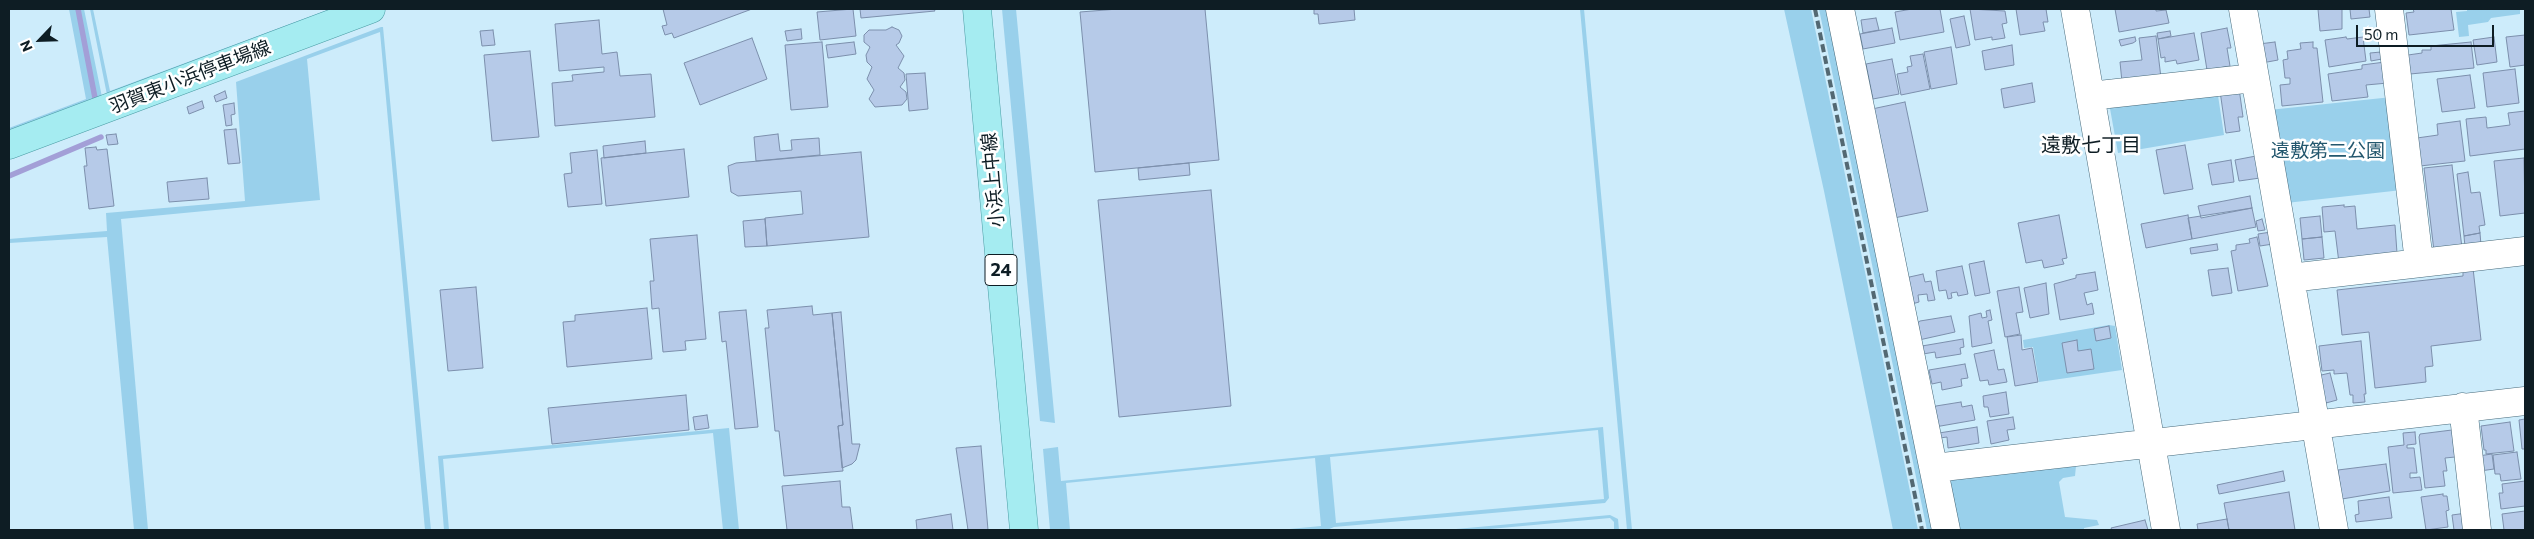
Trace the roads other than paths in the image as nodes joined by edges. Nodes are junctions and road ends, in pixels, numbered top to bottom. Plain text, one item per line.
1 (371, 9) edge
2 (977, 9) edge
3 (1840, 9) edge
4 (2075, 9) edge
5 (2243, 9) edge
6 (2389, 9) edge
7 (2254, 78) junction
8 (2090, 96) junction
9 (9, 145) edge
10 (2525, 251) edge
11 (2419, 262) junction
12 (2290, 278) junction
13 (2525, 401) edge
14 (2463, 407) junction
15 (2316, 424) junction
16 (2151, 443) junction
17 (1934, 468) junction
18 (1024, 530) edge
19 (1946, 530) edge
20 (2166, 530) edge
21 (2334, 530) edge
22 (2477, 530) edge

1 - 9 main road, 羽賀東小浜停車場線
2 - 18 main road, 小浜上中線 / 24
3 - 17 street
4 - 8 street
5 - 7 street
6 - 11 street
7 - 8 street
7 - 12 street
8 - 16 street
10 - 11 street
11 - 12 street
12 - 15 street
13 - 14 street
14 - 15 street
14 - 22 street
15 - 16 street
15 - 21 street
16 - 17 street
16 - 20 street
17 - 19 street

